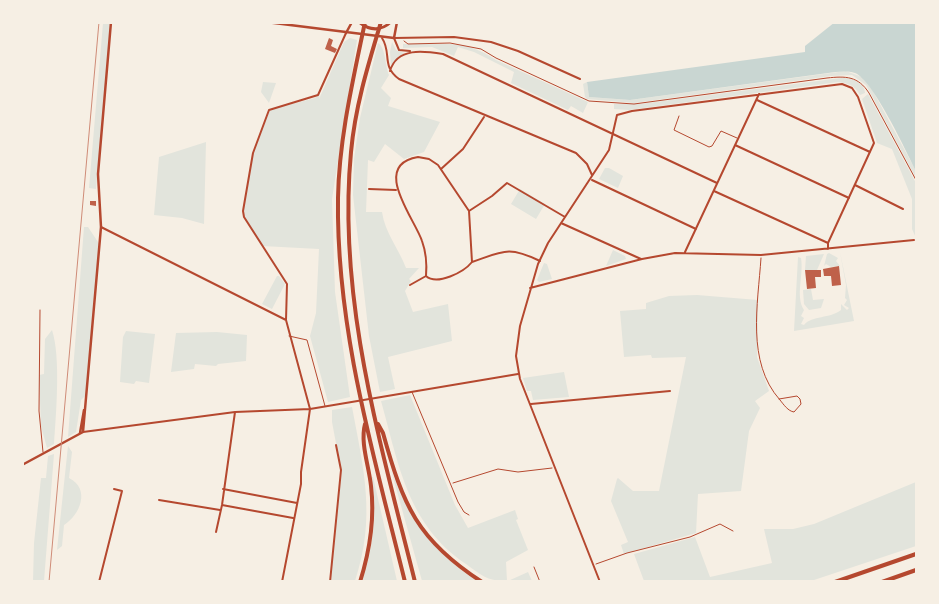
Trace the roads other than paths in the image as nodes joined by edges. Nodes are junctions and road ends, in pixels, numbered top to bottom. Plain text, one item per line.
1 (111, 22) edge
2 (266, 22) edge
3 (352, 22) edge
4 (359, 22) edge
5 (365, 22) edge
6 (381, 22) edge
7 (391, 22) edge
8 (397, 22) edge
9 (346, 33) junction
10 (382, 38) junction
11 (394, 38) junction
12 (413, 51) junction
13 (390, 71) junction
14 (580, 79) dead end
15 (759, 94) junction
16 (756, 100) junction
17 (484, 116) junction
18 (679, 116) dead end
19 (614, 136) junction
20 (738, 138) junction
21 (735, 145) junction
22 (870, 152) junction
23 (442, 169) junction
24 (592, 178) junction
25 (717, 183) junction
26 (855, 185) junction
27 (369, 189) dead end
28 (396, 190) junction
29 (714, 191) junction
30 (849, 198) junction
31 (903, 209) dead end
32 (469, 211) junction
33 (565, 217) junction
34 (561, 223) junction
35 (101, 227) junction
36 (696, 229) junction
37 (914, 240) dead end
38 (828, 243) junction
39 (828, 248) junction
40 (685, 252) junction
41 (642, 259) junction
42 (540, 261) junction
43 (472, 262) junction
44 (426, 276) junction
45 (410, 286) dead end
46 (530, 288) junction
47 (40, 310) dead end
48 (286, 320) junction
49 (289, 336) junction
50 (518, 374) junction
51 (411, 391) junction
52 (670, 391) dead end
53 (530, 404) junction
54 (325, 406) junction
55 (310, 409) junction
56 (235, 412) junction
57 (375, 419) junction
58 (366, 422) junction
59 (81, 433) junction
60 (336, 445) dead end
61 (44, 455) junction
62 (22, 465) edge
63 (114, 489) dead end
64 (223, 489) junction
65 (159, 500) dead end
66 (297, 502) junction
67 (222, 505) junction
68 (220, 510) junction
69 (469, 515) dead end
70 (294, 518) junction
71 (216, 532) dead end
72 (916, 554) edge
73 (534, 567) dead end
74 (916, 570) edge
75 (99, 582) edge
76 (282, 582) edge
77 (330, 582) edge
78 (360, 582) edge
79 (405, 582) edge
80 (415, 582) edge
81 (482, 582) edge
82 (540, 582) edge
83 (600, 582) edge
84 (835, 582) edge
85 (882, 582) edge

1 - 35 street
2 - 9 street
3 - 9 street
4 - 7 main road
5 - 58 highway
6 - 57 highway
8 - 11 street
9 - 10 street
9 - 48 street
10 - 11 street
10 - 13 street
11 - 12 street
11 - 14 street
12 - 13 street
12 - 19 street
13 - 17 street
15 - 16 street
15 - 19 street
15 - 22 street
16 - 20 street
16 - 22 street
17 - 23 street
17 - 24 street
18 - 20 lane
19 - 24 street
19 - 25 street
20 - 21 street
21 - 25 street
21 - 30 street
22 - 26 street
23 - 28 street
23 - 32 street
24 - 33 street
24 - 36 street
25 - 29 street
26 - 30 street
26 - 31 street
27 - 28 street
28 - 44 street
29 - 36 street
29 - 38 street
30 - 38 street
32 - 33 street
32 - 43 street
33 - 34 street
34 - 41 street
34 - 42 street
35 - 48 street
35 - 59 street
36 - 40 street
37 - 39 street
38 - 39 street
39 - 40 street
40 - 41 street
41 - 46 street
42 - 43 street
42 - 46 street
43 - 44 street
44 - 45 street
46 - 50 street
47 - 61 lane
48 - 49 street
49 - 54 lane
49 - 55 street
50 - 51 street
50 - 53 street
51 - 54 street
51 - 69 lane
52 - 53 street
53 - 83 street
54 - 55 street
55 - 56 street
55 - 66 street
56 - 59 street
56 - 64 street
57 - 80 highway
57 - 81 highway
58 - 78 highway
58 - 79 highway
59 - 61 street
60 - 77 street
61 - 62 street
63 - 75 street
64 - 66 street
64 - 67 street
65 - 68 street
66 - 70 street
67 - 68 street
67 - 70 street
68 - 71 street
70 - 76 street
72 - 84 highway
73 - 82 lane
74 - 85 highway

